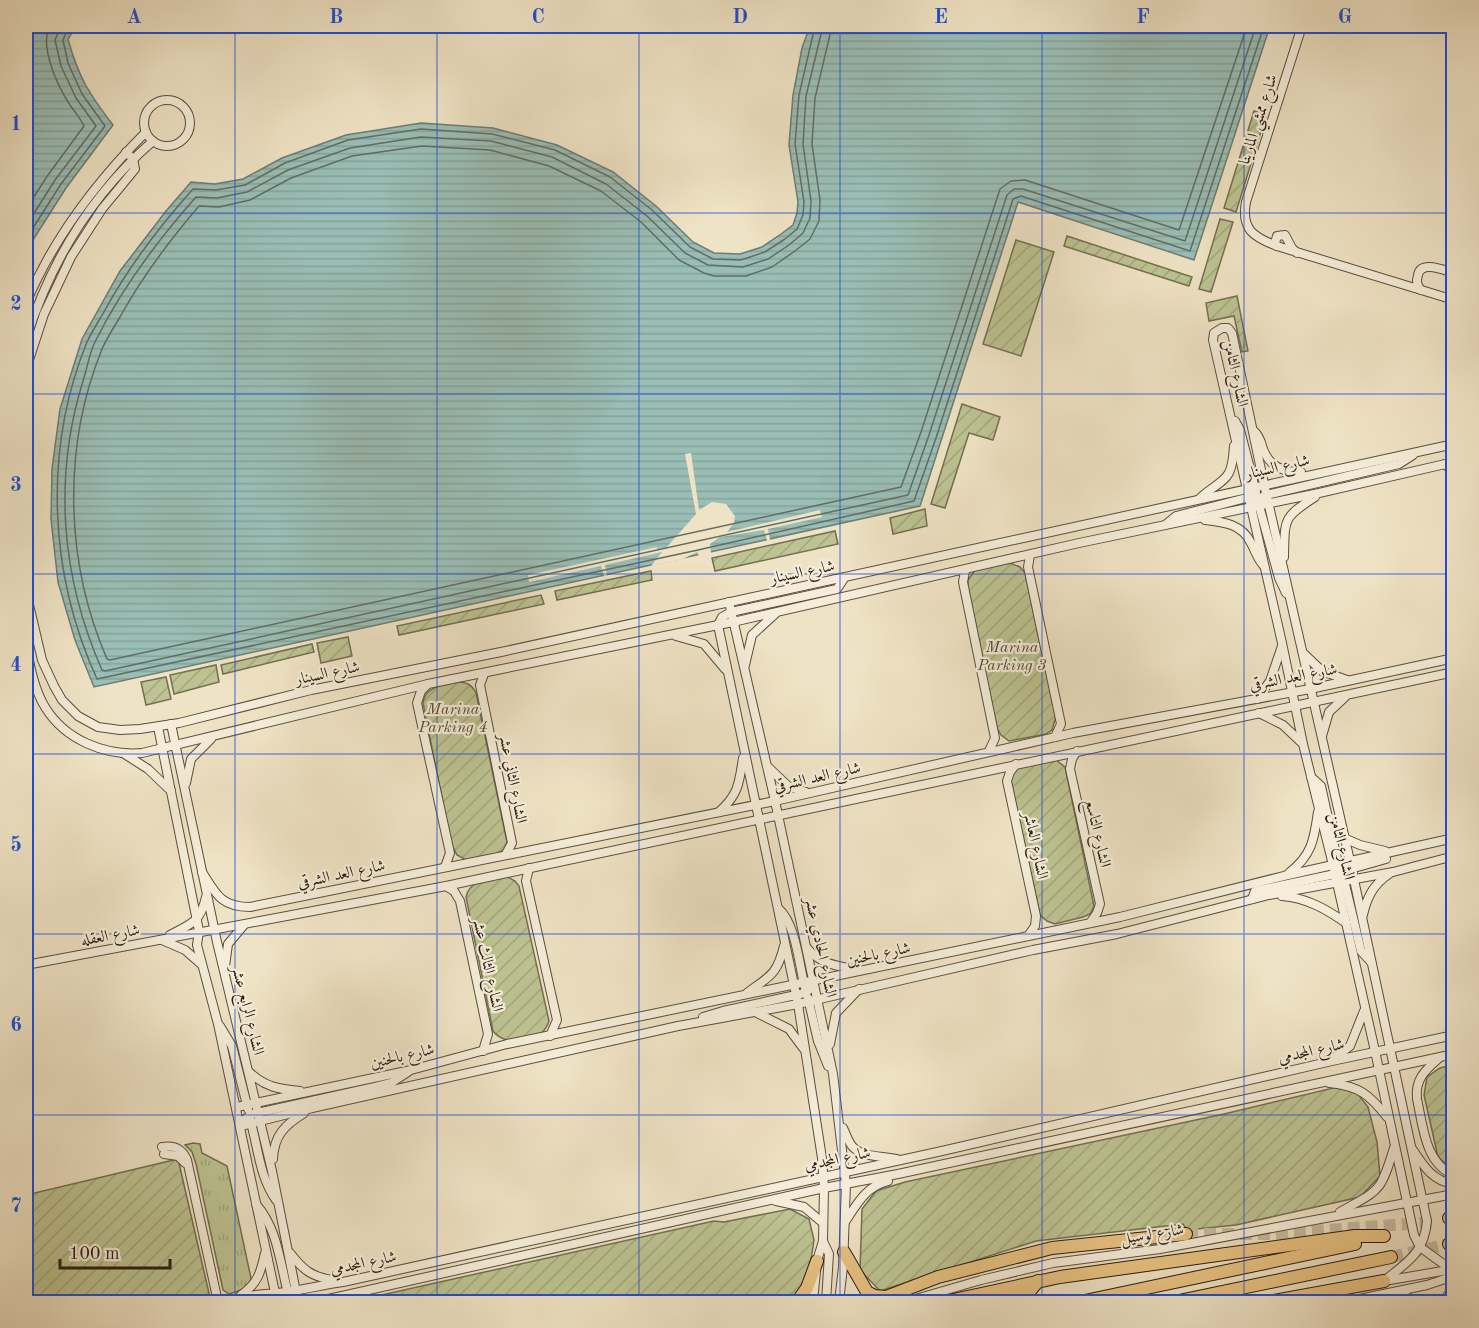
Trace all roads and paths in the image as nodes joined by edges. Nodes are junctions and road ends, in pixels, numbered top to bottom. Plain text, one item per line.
1 (1302, 26) edge
2 (146, 132) junction
3 (153, 141) junction
4 (126, 152) junction
5 (133, 159) junction
6 (1454, 273) edge
7 (1418, 276) junction
8 (1400, 284) junction
9 (1421, 290) junction
10 (1454, 300) edge
11 (26, 303) edge
12 (26, 339) edge
13 (26, 369) edge
14 (1229, 409) junction
15 (1253, 431) junction
16 (1234, 434) junction
17 (1454, 444) edge
18 (1416, 453) junction
19 (1449, 463) edge
20 (1314, 473) junction
21 (1454, 473) edge
22 (1319, 493) junction
23 (1257, 496) junction
24 (1196, 501) junction
25 (1198, 519) junction
26 (1162, 527) junction
27 (1030, 555) junction
28 (1016, 558) junction
29 (1283, 566) junction
30 (1028, 567) junction
31 (1265, 568) junction
32 (965, 571) junction
33 (951, 574) junction
34 (963, 582) junction
35 (26, 592) edge
36 (730, 607) junction
37 (1293, 608) junction
38 (776, 612) junction
39 (733, 622) junction
40 (29, 623) edge
41 (718, 626) junction
42 (670, 635) junction
43 (1282, 643) junction
44 (26, 645) edge
45 (1303, 653) junction
46 (27, 656) edge
47 (1454, 658) edge
48 (744, 668) junction
49 (727, 671) junction
50 (1454, 672) edge
51 (484, 674) junction
52 (469, 677) junction
53 (1347, 680) junction
54 (428, 684) junction
55 (480, 685) junction
56 (1310, 689) junction
57 (399, 690) junction
58 (1293, 692) junction
59 (1346, 695) junction
60 (1257, 699) junction
61 (1312, 701) junction
62 (417, 703) junction
63 (1295, 704) junction
64 (1258, 712) junction
65 (171, 724) junction
66 (1061, 724) junction
67 (158, 728) junction
68 (1073, 733) junction
69 (213, 736) junction
70 (1055, 736) junction
71 (1322, 736) junction
72 (995, 738) junction
73 (1303, 744) junction
74 (175, 745) junction
75 (1007, 746) junction
76 (162, 748) junction
77 (744, 751) junction
78 (989, 751) junction
79 (1077, 751) junction
80 (123, 753) junction
81 (1054, 756) junction
82 (1016, 764) junction
83 (767, 767) junction
84 (1070, 769) junction
85 (991, 770) junction
86 (1311, 777) junction
87 (1007, 781) junction
88 (185, 789) junction
89 (171, 791) junction
90 (812, 793) junction
91 (775, 801) junction
92 (755, 805) junction
93 (1319, 808) junction
94 (720, 812) junction
95 (778, 815) junction
96 (758, 819) junction
97 (1344, 838) junction
98 (1454, 838) edge
99 (512, 843) junction
100 (1417, 846) junction
101 (524, 850) junction
102 (1391, 852) junction
103 (450, 854) junction
104 (506, 854) junction
105 (1454, 856) edge
106 (464, 863) junction
107 (445, 867) junction
108 (529, 868) junction
109 (1343, 871) junction
110 (202, 872) junction
111 (514, 872) junction
112 (1393, 872) junction
113 (1288, 875) junction
114 (189, 880) junction
115 (469, 881) junction
116 (526, 881) junction
117 (446, 886) junction
118 (207, 895) junction
119 (1269, 895) junction
120 (1252, 899) junction
121 (460, 901) junction
122 (1100, 904) junction
123 (777, 908) junction
124 (202, 912) junction
125 (1036, 916) junction
126 (1120, 917) junction
127 (1362, 918) junction
128 (197, 920) junction
129 (1090, 923) junction
130 (1346, 923) junction
131 (214, 924) junction
132 (244, 925) junction
133 (1055, 930) junction
134 (199, 931) junction
135 (1028, 936) junction
136 (161, 940) junction
137 (785, 943) junction
138 (806, 947) junction
139 (1372, 963) junction
140 (26, 965) edge
141 (202, 965) junction
142 (866, 970) junction
143 (225, 978) junction
144 (813, 981) junction
145 (859, 988) junction
146 (804, 994) junction
147 (744, 996) junction
148 (1365, 1011) junction
149 (755, 1012) junction
150 (556, 1020) junction
151 (218, 1024) junction
152 (678, 1026) junction
153 (574, 1031) junction
154 (488, 1034) junction
155 (1454, 1035) edge
156 (550, 1036) junction
157 (507, 1044) junction
158 (1391, 1048) junction
159 (483, 1050) junction
160 (829, 1051) junction
161 (1375, 1051) junction
162 (1454, 1054) edge
163 (807, 1055) junction
164 (1440, 1057) junction
165 (1332, 1061) junction
166 (1394, 1066) junction
167 (411, 1070) junction
168 (1377, 1070) junction
169 (249, 1072) junction
170 (833, 1074) junction
171 (1324, 1083) junction
172 (309, 1091) junction
173 (247, 1106) junction
174 (237, 1107) junction
175 (312, 1108) junction
176 (254, 1115) junction
177 (1389, 1120) junction
178 (840, 1124) junction
179 (241, 1126) junction
180 (1395, 1145) junction
181 (1410, 1145) junction
182 (163, 1150) dead end
183 (900, 1160) junction
184 (272, 1171) junction
185 (845, 1172) junction
186 (898, 1174) junction
187 (1454, 1175) edge
188 (824, 1177) junction
189 (846, 1184) junction
190 (1454, 1184) edge
191 (824, 1188) junction
192 (1454, 1194) edge
193 (770, 1200) junction
194 (1422, 1200) junction
195 (279, 1203) junction
196 (256, 1204) junction
197 (1406, 1204) junction
198 (1334, 1215) junction
199 (844, 1222) junction
200 (823, 1223) junction
201 (1186, 1234) tunnel mouth
202 (823, 1240) junction
203 (1420, 1247) junction
204 (266, 1250) junction
205 (289, 1251) junction
206 (844, 1252) junction
207 (1391, 1257) tunnel mouth
208 (817, 1262) junction
209 (1454, 1268) edge
210 (1454, 1276) edge
211 (1038, 1281) junction
212 (343, 1282) junction
213 (1384, 1287) junction
214 (1454, 1289) edge
215 (292, 1291) junction
216 (236, 1298) junction
217 (277, 1298) edge
218 (334, 1300) edge
219 (218, 1302) edge
220 (226, 1302) edge
221 (296, 1302) edge
222 (315, 1302) edge
223 (797, 1302) edge
224 (813, 1302) edge
225 (826, 1302) edge
226 (839, 1302) edge
227 (905, 1302) edge
228 (944, 1302) edge
229 (998, 1302) edge
230 (1080, 1302) edge
231 (1174, 1302) edge
232 (1268, 1302) edge
233 (1345, 1302) edge
234 (1419, 1302) edge
235 (1443, 1302) edge

1 - 8 street, شارع ممشي المارينا
2 - 3 street
2 - 3 street
2 - 4 street
3 - 5 street
4 - 5 street
4 - 11 street
5 - 12 street
5 - 13 street
6 - 7 street
7 - 8 street
7 - 9 street
8 - 9 street
9 - 10 street
14 - 15 street, الشارع الثامن
14 - 16 street, الشارع الثامن
14 - 23 street
15 - 20 street
15 - 23 street, الشارع الثامن
16 - 23 street, الشارع الثامن
16 - 24 street
17 - 18 street, شارع السينار
18 - 20 street, شارع السينار
18 - 23 street
19 - 21 street
19 - 22 street, شارع السينار
20 - 23 street, شارع السينار
22 - 23 street, شارع السينار
22 - 29 street
23 - 24 street, شارع السينار
23 - 25 street, شارع السينار
23 - 26 street
23 - 29 street, الشارع الثامن
23 - 31 street, الشارع الثامن
23 - 37 street
24 - 36 street, شارع السينار
25 - 26 street, شارع السينار
25 - 31 street
26 - 27 street, شارع السينار
27 - 28 street, شارع السينار
27 - 30 street
28 - 30 street
28 - 32 street, شارع السينار
29 - 37 street, الشارع الثامن
30 - 66 street
31 - 43 street, الشارع الثامن
32 - 33 street, شارع السينار
32 - 34 street
33 - 34 street
33 - 38 street, شارع السينار
34 - 72 street
35 - 40 street, شارع السينار
36 - 39 street, الشارع الحادي عشر
36 - 41 street
36 - 65 street, شارع السينار
37 - 45 street, الشارع الثامن
38 - 39 street, شارع السينار
38 - 48 street
39 - 41 street, شارع السينار
39 - 48 street, الشارع الحادي عشر
40 - 67 street, شارع السينار
41 - 42 street, شارع السينار
41 - 49 street, الشارع الحادي عشر
42 - 49 street
42 - 51 street, شارع السينار
43 - 58 street, الشارع الثامن
43 - 60 street
44 - 46 street
45 - 53 street
45 - 56 street, الشارع الثامن
46 - 80 street
47 - 53 street, شارع العد الشرقي
48 - 83 street, الشارع الحادي عشر
49 - 77 street, الشارع الحادي عشر
50 - 59 street, شارع العد الشرقي
51 - 52 street, شارع السينار
51 - 55 street
52 - 54 street, شارع السينار
52 - 55 street
53 - 56 street, شارع العد الشرقي
54 - 57 street, شارع السينار
54 - 62 street
55 - 99 street, الشارع الثاني عشر
56 - 58 street, شارع العد الشرقي
56 - 61 street, الشارع الثامن
57 - 62 street
57 - 69 street, شارع السينار
58 - 60 street, شارع العد الشرقي
58 - 63 street, الشارع الثامن
59 - 61 street, شارع العد الشرقي
59 - 71 street
60 - 68 street, شارع العد الشرقي
61 - 63 street, شارع العد الشرقي
61 - 71 street, الشارع الثامن
62 - 103 street
63 - 64 street, شارع العد الشرقي
63 - 73 street, الشارع الثامن
64 - 73 street
64 - 79 street, شارع العد الشرقي
65 - 67 street, شارع السينار
65 - 74 street, الشارع الرابع عشر
66 - 68 street
66 - 70 street
67 - 76 street, الشارع الرابع عشر
68 - 70 street, شارع العد الشرقي
69 - 74 street, شارع السينار
69 - 88 street
70 - 75 street, شارع العد الشرقي
71 - 97 street, الشارع الثامن
72 - 75 street
72 - 78 street
73 - 86 street, الشارع الثامن
74 - 76 street, شارع السينار
74 - 88 street, الشارع الرابع عشر
75 - 78 street, شارع العد الشرقي
76 - 80 street, شارع السينار
76 - 89 street, الشارع الرابع عشر
77 - 92 street, الشارع الحادي عشر
77 - 94 street
78 - 90 street, شارع العد الشرقي
79 - 81 street, شارع العد الشرقي
79 - 84 street
80 - 89 street
81 - 82 street, شارع العد الشرقي
81 - 84 street
82 - 85 street, شارع العد الشرقي
82 - 87 street
83 - 90 street
83 - 91 street, الشارع الحادي عشر
84 - 122 street, الشارع التاسع
85 - 87 street
85 - 95 street, شارع العد الشرقي
86 - 93 street, الشارع الثامن
86 - 109 street
87 - 125 street, الشارع العاشر
88 - 110 street, الشارع الرابع عشر
89 - 114 street, الشارع الرابع عشر
90 - 91 street, شارع العد الشرقي
91 - 92 street, شارع العد الشرقي
91 - 95 street, الشارع الحادي عشر
92 - 94 street, شارع العد الشرقي
92 - 96 street, الشارع الحادي عشر
93 - 109 street, الشارع الثامن
93 - 113 street
94 - 101 street, شارع العد الشرقي
95 - 96 street, شارع العد الشرقي
95 - 138 street, الشارع الحادي عشر
96 - 108 street, شارع العد الشرقي
96 - 123 street, الشارع الحادي عشر
97 - 102 street
97 - 109 street, الشارع الثامن
98 - 100 street, شارع بالحنين
99 - 101 street, الشارع الثاني عشر
99 - 104 street, الشارع الثاني عشر
100 - 102 street, شارع بالحنين
100 - 109 street
101 - 104 street, شارع العد الشرقي
102 - 109 street, شارع بالحنين
103 - 106 street
103 - 107 street
104 - 106 street, شارع العد الشرقي
105 - 112 street, شارع بالحنين
106 - 107 street, شارع العد الشرقي
107 - 110 street, شارع العد الشرقي
108 - 111 street, شارع العد الشرقي
108 - 116 street
109 - 112 street, شارع بالحنين
109 - 113 street, شارع بالحنين
109 - 119 street, شارع بالحنين
109 - 120 street
109 - 127 street, الشارع الثامن
109 - 130 street, الشارع الثامن
109 - 139 street
110 - 118 street, الشارع الرابع عشر
111 - 115 street, شارع العد الشرقي
111 - 116 street
112 - 127 street
113 - 126 street, شارع بالحنين
114 - 124 street
114 - 128 street, الشارع الرابع عشر
115 - 117 street, شارع العد الشرقي
115 - 121 street, الشارع الثالث عشر
116 - 150 street
117 - 121 street, الشارع الثالث عشر
117 - 132 street, شارع العد الشرقي
118 - 124 street
118 - 131 street, الشارع الرابع عشر
119 - 120 street, شارع بالحنين
119 - 130 street
120 - 145 street, شارع بالحنين
121 - 154 street, الشارع الثالث عشر
122 - 126 street
122 - 129 street
123 - 137 street, الشارع الحادي عشر
123 - 146 street
124 - 128 street
124 - 131 street
125 - 133 street
125 - 135 street
126 - 129 street, شارع بالحنين
127 - 139 street, الشارع الثامن
128 - 134 street, الشارع الرابع عشر
128 - 136 street
129 - 133 street, شارع بالحنين
130 - 148 street, الشارع الثامن
131 - 132 street, شارع العد الشرقي
131 - 134 street
131 - 143 street, الشارع الرابع عشر
132 - 143 street
133 - 135 street, شارع بالحنين
134 - 136 street, شارع العقله
134 - 141 street, الشارع الرابع عشر
135 - 142 street, شارع بالحنين
136 - 140 street, شارع العقله
136 - 141 street
137 - 146 street, الشارع الحادي عشر
137 - 147 street
138 - 142 street
138 - 144 street, الشارع الحادي عشر
139 - 158 street, الشارع الثامن
141 - 151 street, الشارع الرابع عشر
142 - 144 street, شارع بالحنين
143 - 169 street, الشارع الرابع عشر
144 - 146 street, الشارع الحادي عشر
144 - 146 street, شارع بالحنين
145 - 146 street, شارع بالحنين
145 - 160 street
146 - 147 street, شارع بالحنين
146 - 149 street, شارع بالحنين
146 - 152 street
146 - 160 street, الشارع الحادي عشر
146 - 163 street, الشارع الحادي عشر
146 - 170 street
147 - 153 street, شارع بالحنين
148 - 161 street, الشارع الثامن
148 - 165 street
149 - 152 street, شارع بالحنين
149 - 163 street
150 - 153 street
150 - 156 street
151 - 173 street
151 - 174 street, الشارع الرابع عشر
152 - 175 street, شارع بالحنين
153 - 156 street, شارع بالحنين
154 - 157 street, الشارع الثالث عشر
154 - 159 street, الشارع الثالث عشر
155 - 158 street, شارع المجدمي
156 - 157 street, شارع بالحنين
157 - 159 street, شارع بالحنين
158 - 161 street, شارع المجدمي
158 - 166 street, الشارع الثامن
159 - 167 street, شارع بالحنين
160 - 170 street, الشارع الحادي عشر
161 - 165 street, شارع المجدمي
161 - 168 street, الشارع الثامن
162 - 164 street, شارع المجدمي
163 - 188 street, الشارع الحادي عشر
164 - 166 street, شارع المجدمي
164 - 187 street
165 - 183 street, شارع المجدمي
166 - 168 street, شارع المجدمي
166 - 181 street, الشارع الثامن
167 - 172 street, شارع بالحنين
167 - 176 street
168 - 171 street, شارع المجدمي
168 - 177 street, الشارع الثامن
169 - 172 street
169 - 176 street, الشارع الرابع عشر
170 - 178 street, الشارع الحادي عشر
171 - 177 street
171 - 186 street, شارع المجدمي
172 - 176 street, شارع بالحنين
173 - 174 street
173 - 176 street
174 - 176 street
174 - 179 street, الشارع الرابع عشر
175 - 176 street, شارع بالحنين
175 - 184 street
176 - 179 street
176 - 184 street, الشارع الرابع عشر
176 - 195 street
177 - 180 street, الشارع الثامن
178 - 183 street
178 - 185 street, الشارع الحادي عشر
179 - 196 street, الشارع الرابع عشر
180 - 197 street, الشارع الثامن
180 - 198 street
181 - 190 street
181 - 194 street, الشارع الثامن
182 - 219 street
183 - 185 street, شارع المجدمي
184 - 195 street, الشارع الرابع عشر
185 - 188 street, شارع المجدمي
185 - 189 street, الشارع الحادي عشر
186 - 189 street, شارع المجدمي
186 - 199 street
188 - 191 street, الشارع الحادي عشر
188 - 212 street, شارع المجدمي
189 - 191 street, شارع المجدمي
189 - 199 street, الشارع الحادي عشر
191 - 193 street, شارع المجدمي
191 - 200 street, الشارع الحادي عشر
192 - 194 street, شارع لوسيل
193 - 200 street
193 - 218 street, شارع المجدمي
194 - 197 street, شارع لوسيل
194 - 203 street, الشارع الثامن
195 - 205 street, الشارع الرابع عشر
196 - 204 street, الشارع الرابع عشر
196 - 215 street
197 - 198 street, شارع لوسيل
197 - 203 street, الشارع الثامن
198 - 227 street, شارع لوسيل
199 - 206 street, الشارع الحادي عشر
200 - 202 street, الشارع الحادي عشر
201 - 206 highway
202 - 208 street, الشارع الحادي عشر
202 - 225 street
203 - 209 street
203 - 213 street, الشارع الثامن
204 - 216 street
204 - 217 street, الشارع الرابع عشر
205 - 212 street
205 - 215 street, الشارع الرابع عشر
206 - 226 street, الشارع الحادي عشر
207 - 231 highway
208 - 223 highway
208 - 224 street, الشارع الحادي عشر
209 - 213 street
210 - 213 street
211 - 228 highway
211 - 229 highway
211 - 230 highway
212 - 215 street, شارع المجدمي
213 - 232 highway
213 - 233 street
213 - 234 street
214 - 235 street
215 - 217 street, شارع المجدمي
215 - 221 street, الشارع الرابع عشر
216 - 217 street, شارع المجدمي
216 - 220 street, شارع المجدمي
218 - 222 street, شارع المجدمي

